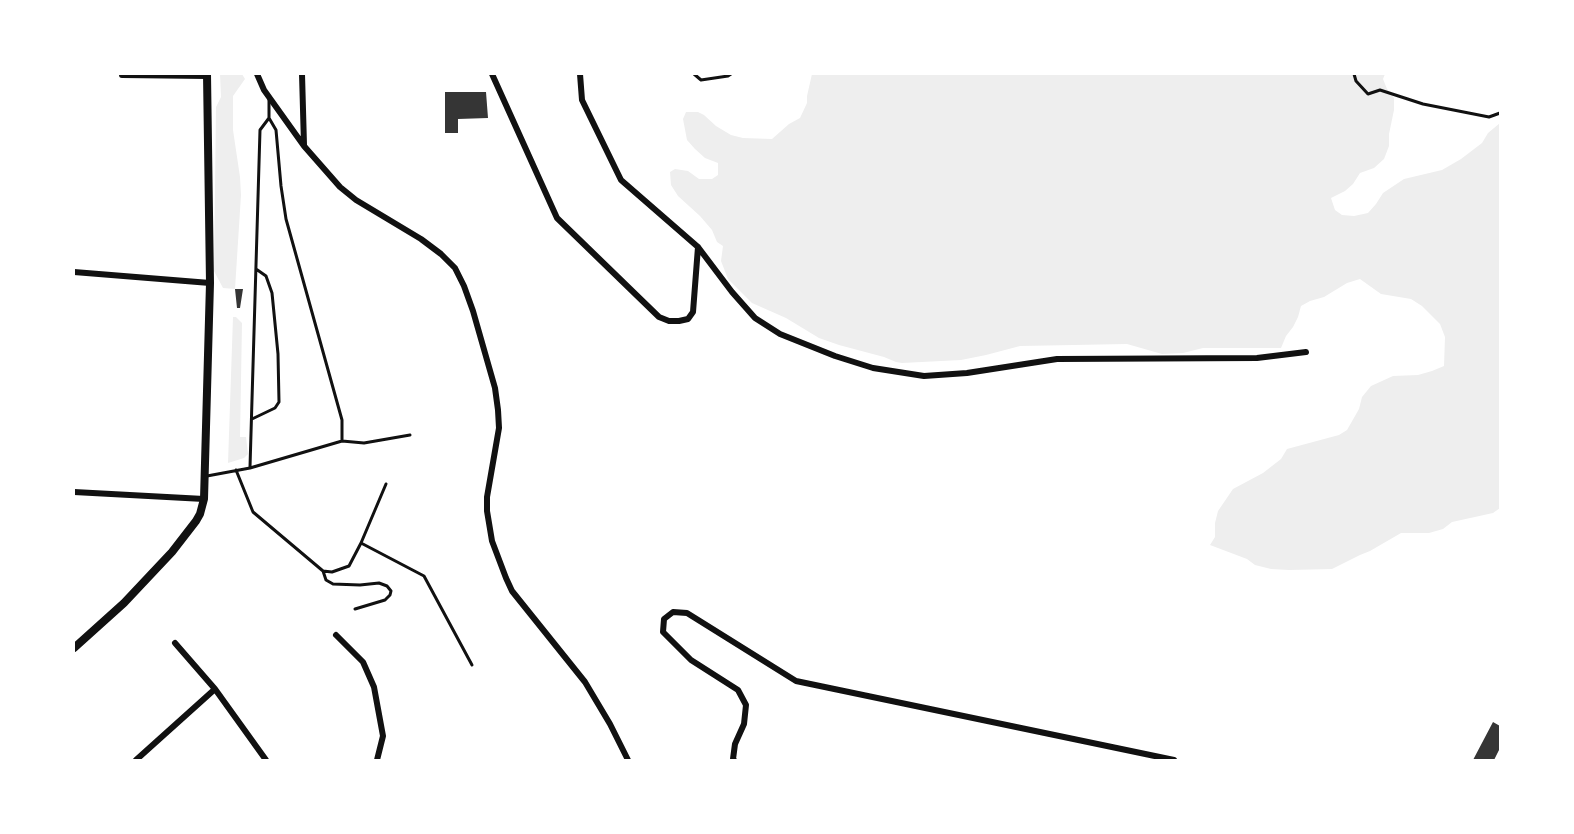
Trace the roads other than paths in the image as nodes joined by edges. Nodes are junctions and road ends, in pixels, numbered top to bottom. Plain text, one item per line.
1 (257, 74) edge
2 (302, 74) edge
3 (492, 74) edge
4 (580, 74) edge
5 (694, 74) edge
6 (731, 74) edge
7 (1354, 74) edge
8 (122, 75) dead end
9 (207, 75) edge
10 (270, 97) junction
11 (1500, 113) edge
12 (269, 118) junction
13 (304, 146) junction
14 (698, 247) junction
15 (256, 268) junction
16 (74, 272) edge
17 (210, 283) junction
18 (1306, 352) dead end
19 (251, 420) junction
20 (410, 435) dead end
21 (342, 441) junction
22 (250, 468) junction
23 (236, 470) junction
24 (204, 476) junction
25 (386, 484) dead end
26 (74, 492) edge
27 (204, 499) junction
28 (361, 543) junction
29 (323, 571) junction
30 (355, 609) dead end
31 (336, 635) dead end
32 (175, 643) dead end
33 (74, 648) edge
34 (472, 665) dead end
35 (215, 689) junction
36 (136, 760) edge
37 (266, 760) edge
38 (377, 760) edge
39 (628, 760) edge
40 (734, 760) edge
41 (1174, 760) edge

1 - 10 street
2 - 13 street
3 - 14 street
4 - 14 street
5 - 6 lane
7 - 11 lane
8 - 9 street
9 - 17 main road
10 - 12 lane
10 - 13 street
12 - 15 lane
12 - 21 lane
13 - 39 street
14 - 18 street
15 - 19 lane
15 - 19 lane
16 - 17 street
17 - 24 main road
19 - 22 lane
20 - 21 lane
21 - 22 lane
22 - 23 lane
23 - 24 lane
23 - 29 lane
24 - 27 main road
25 - 28 lane
26 - 27 street
27 - 33 main road
28 - 29 lane
28 - 34 lane
29 - 30 lane
31 - 38 street
32 - 35 street
35 - 36 street
35 - 37 street
40 - 41 street

